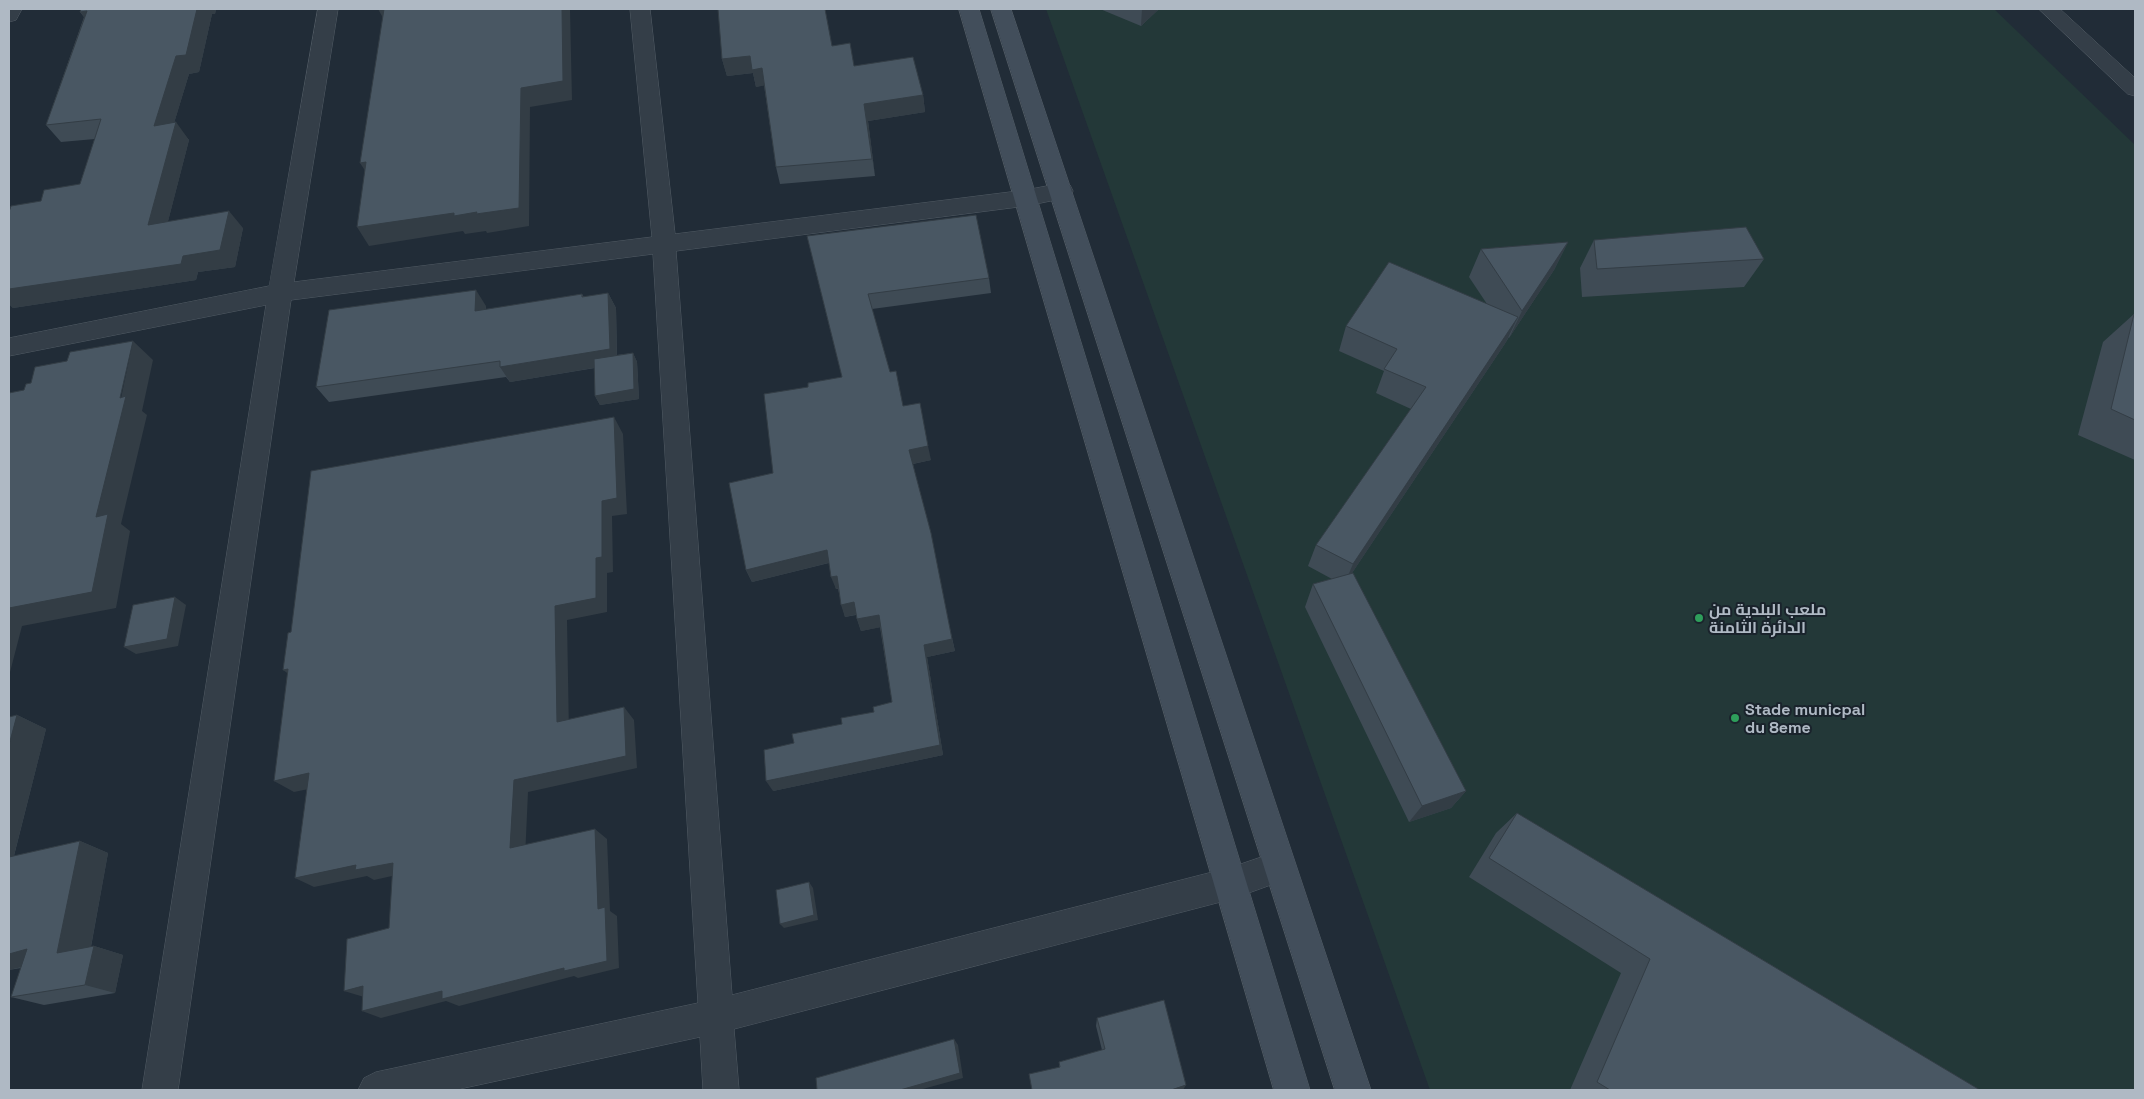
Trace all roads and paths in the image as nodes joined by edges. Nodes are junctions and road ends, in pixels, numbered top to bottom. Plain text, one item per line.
1 (12, 9) edge
2 (328, 9) edge
3 (640, 9) edge
4 (969, 9) edge
5 (1002, 9) edge
6 (2049, 9) edge
7 (9, 16) edge
8 (2135, 89) edge
9 (1062, 191) junction
10 (1026, 198) junction
11 (664, 243) junction
12 (280, 293) junction
13 (9, 347) edge
14 (1279, 868) junction
15 (1232, 884) junction
16 (718, 1016) junction
17 (160, 1090) edge
18 (376, 1090) edge
19 (721, 1090) edge
20 (1292, 1090) edge
21 (1353, 1090) edge

1 - 7 street
2 - 12 street
3 - 11 street
4 - 10 street
5 - 9 street
6 - 8 street
9 - 10 street
9 - 14 street
10 - 11 street
10 - 15 street
11 - 12 street
11 - 16 street
12 - 13 street
12 - 17 street
14 - 15 street
14 - 21 street
15 - 16 street
15 - 20 street
16 - 18 street
16 - 19 street

